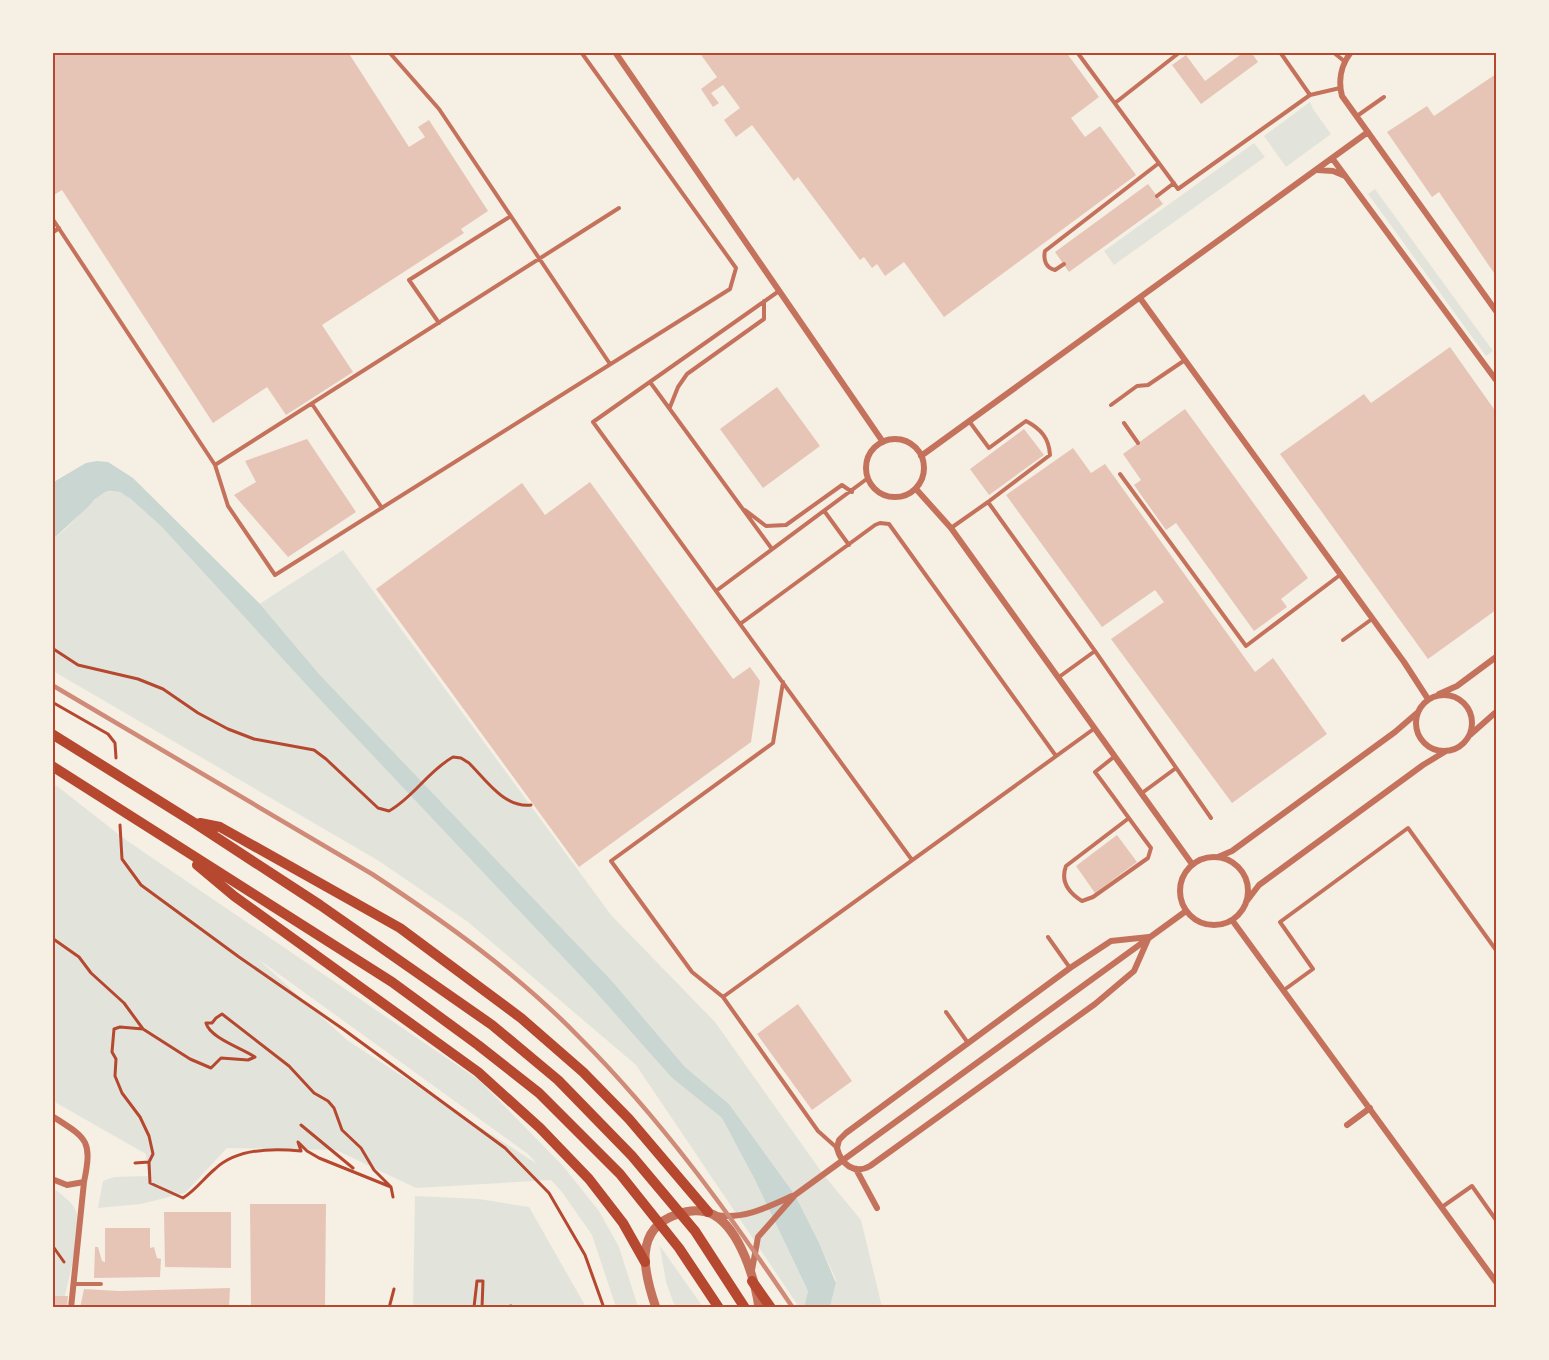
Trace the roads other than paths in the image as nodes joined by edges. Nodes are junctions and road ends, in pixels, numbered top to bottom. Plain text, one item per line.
1 (389, 52) edge
2 (581, 52) edge
3 (615, 52) edge
4 (1077, 52) edge
5 (1180, 52) edge
6 (1280, 52) edge
7 (1333, 52) edge
8 (1351, 52) edge
9 (1344, 61) junction
10 (1340, 88) junction
11 (1310, 94) junction
12 (1384, 97) dead end
13 (1114, 103) junction
14 (1356, 116) junction
15 (1368, 132) junction
16 (1332, 158) junction
17 (1159, 163) junction
18 (1317, 170) junction
19 (1346, 177) junction
20 (1174, 183) junction
21 (1157, 196) dead end
22 (619, 208) dead end
23 (511, 216) junction
24 (52, 218) edge
25 (59, 228) junction
26 (52, 233) edge
27 (539, 259) junction
28 (1064, 264) dead end
29 (780, 290) junction
30 (1140, 298) junction
31 (764, 301) junction
32 (1497, 311) edge
33 (439, 323) junction
34 (1185, 360) junction
35 (610, 364) junction
36 (1496, 377) edge
37 (650, 382) junction
38 (312, 404) junction
39 (1111, 405) dead end
40 (670, 408) junction
41 (969, 422) junction
42 (1124, 423) dead end
43 (884, 442) junction
44 (1138, 443) dead end
45 (921, 456) junction
46 (214, 465) junction
47 (1119, 474) dead end
48 (868, 478) junction
49 (916, 489) junction
50 (852, 492) junction
51 (988, 502) junction
52 (382, 508) junction
53 (742, 508) junction
54 (825, 512) junction
55 (951, 528) junction
56 (849, 545) junction
57 (772, 549) junction
58 (1341, 575) junction
59 (716, 591) junction
60 (1373, 619) junction
61 (740, 624) junction
62 (1343, 640) dead end
63 (1095, 651) junction
64 (1497, 657) edge
65 (1059, 677) junction
66 (783, 682) junction
67 (1436, 696) junction
68 (1428, 699) junction
69 (1497, 712) edge
70 (1418, 713) junction
71 (1095, 727) junction
72 (52, 734) edge
73 (1469, 735) junction
74 (1446, 751) junction
75 (1056, 756) junction
76 (1116, 756) junction
77 (52, 766) edge
78 (1176, 768) junction
79 (1142, 793) junction
80 (1129, 818) junction
81 (1211, 818) dead end
82 (193, 822) junction
83 (165, 838) junction
84 (1218, 857) junction
85 (912, 860) junction
86 (1192, 864) junction
87 (1246, 902) junction
88 (1186, 911) junction
89 (1232, 920) junction
90 (1048, 937) dead end
91 (1149, 937) junction
92 (1497, 950) edge
93 (1070, 968) junction
94 (1284, 990) junction
95 (723, 998) junction
96 (946, 1012) dead end
97 (968, 1043) junction
98 (1370, 1108) junction
99 (52, 1116) edge
100 (1347, 1125) dead end
101 (837, 1148) junction
102 (856, 1169) junction
103 (52, 1179) edge
104 (84, 1182) junction
105 (795, 1195) junction
106 (1442, 1207) junction
107 (877, 1208) dead end
108 (711, 1214) junction
109 (1497, 1220) edge
110 (645, 1262) junction
111 (752, 1277) junction
112 (1497, 1282) edge
113 (75, 1284) junction
114 (101, 1284) dead end
115 (71, 1308) edge
116 (656, 1308) edge
117 (719, 1308) edge
118 (745, 1308) edge
119 (759, 1308) edge
120 (771, 1308) edge

1 - 23 lane
2 - 35 lane
3 - 29 street
4 - 13 lane
5 - 13 lane
6 - 11 lane
7 - 9 lane
8 - 9 street
9 - 10 street
10 - 11 lane
10 - 14 street
11 - 20 lane
12 - 14 lane
13 - 17 lane
14 - 15 street
15 - 16 street
15 - 32 street
16 - 18 street
16 - 19 street
17 - 20 lane
17 - 28 lane
18 - 19 street
18 - 30 street
19 - 36 street
20 - 21 lane
22 - 27 lane
23 - 27 lane
23 - 33 lane
24 - 25 lane
25 - 26 lane
25 - 46 lane
27 - 33 lane
27 - 35 lane
29 - 31 lane
29 - 43 street
30 - 34 street
30 - 41 street
31 - 37 lane
31 - 40 lane
33 - 38 lane
34 - 39 lane
34 - 58 street
35 - 52 lane
37 - 40 lane
37 - 59 lane
38 - 46 lane
38 - 52 lane
40 - 53 lane
41 - 45 street
41 - 51 lane
42 - 44 lane
43 - 45 street
43 - 48 street
45 - 49 street
46 - 52 lane
47 - 58 lane
48 - 49 street
48 - 50 lane
49 - 55 street
50 - 53 lane
50 - 54 lane
51 - 55 lane
51 - 63 lane
53 - 57 lane
54 - 56 lane
54 - 57 lane
55 - 65 street
56 - 61 lane
56 - 75 lane
57 - 59 lane
58 - 60 street
59 - 61 lane
60 - 62 lane
60 - 68 street
61 - 66 lane
63 - 65 lane
63 - 78 lane
64 - 67 street
65 - 71 street
66 - 85 lane
66 - 95 lane
67 - 68 street
67 - 73 street
68 - 70 street
69 - 73 street
70 - 74 street
70 - 84 street
71 - 75 lane
71 - 76 street
72 - 82 main road
73 - 74 street
74 - 87 street
75 - 85 lane
76 - 79 street
76 - 80 lane
77 - 83 main road
78 - 79 lane
78 - 81 lane
79 - 86 street
80 - 80 lane
82 - 108 main road
82 - 118 main road
83 - 110 main road
83 - 117 main road
84 - 86 street
84 - 87 street
85 - 95 lane
86 - 88 street
87 - 89 street
88 - 89 street
88 - 91 street
89 - 94 street
90 - 93 lane
91 - 93 street
91 - 102 street
91 - 105 street
92 - 94 lane
93 - 97 street
94 - 98 street
95 - 101 lane
96 - 97 lane
97 - 101 street
98 - 100 street
98 - 106 street
99 - 104 street
101 - 102 street
102 - 107 street
103 - 104 street
104 - 113 street
105 - 108 street
105 - 111 street
106 - 109 lane
106 - 112 street
108 - 110 street
108 - 111 street
110 - 116 street
111 - 119 street
111 - 120 main road
113 - 114 lane
113 - 115 street

